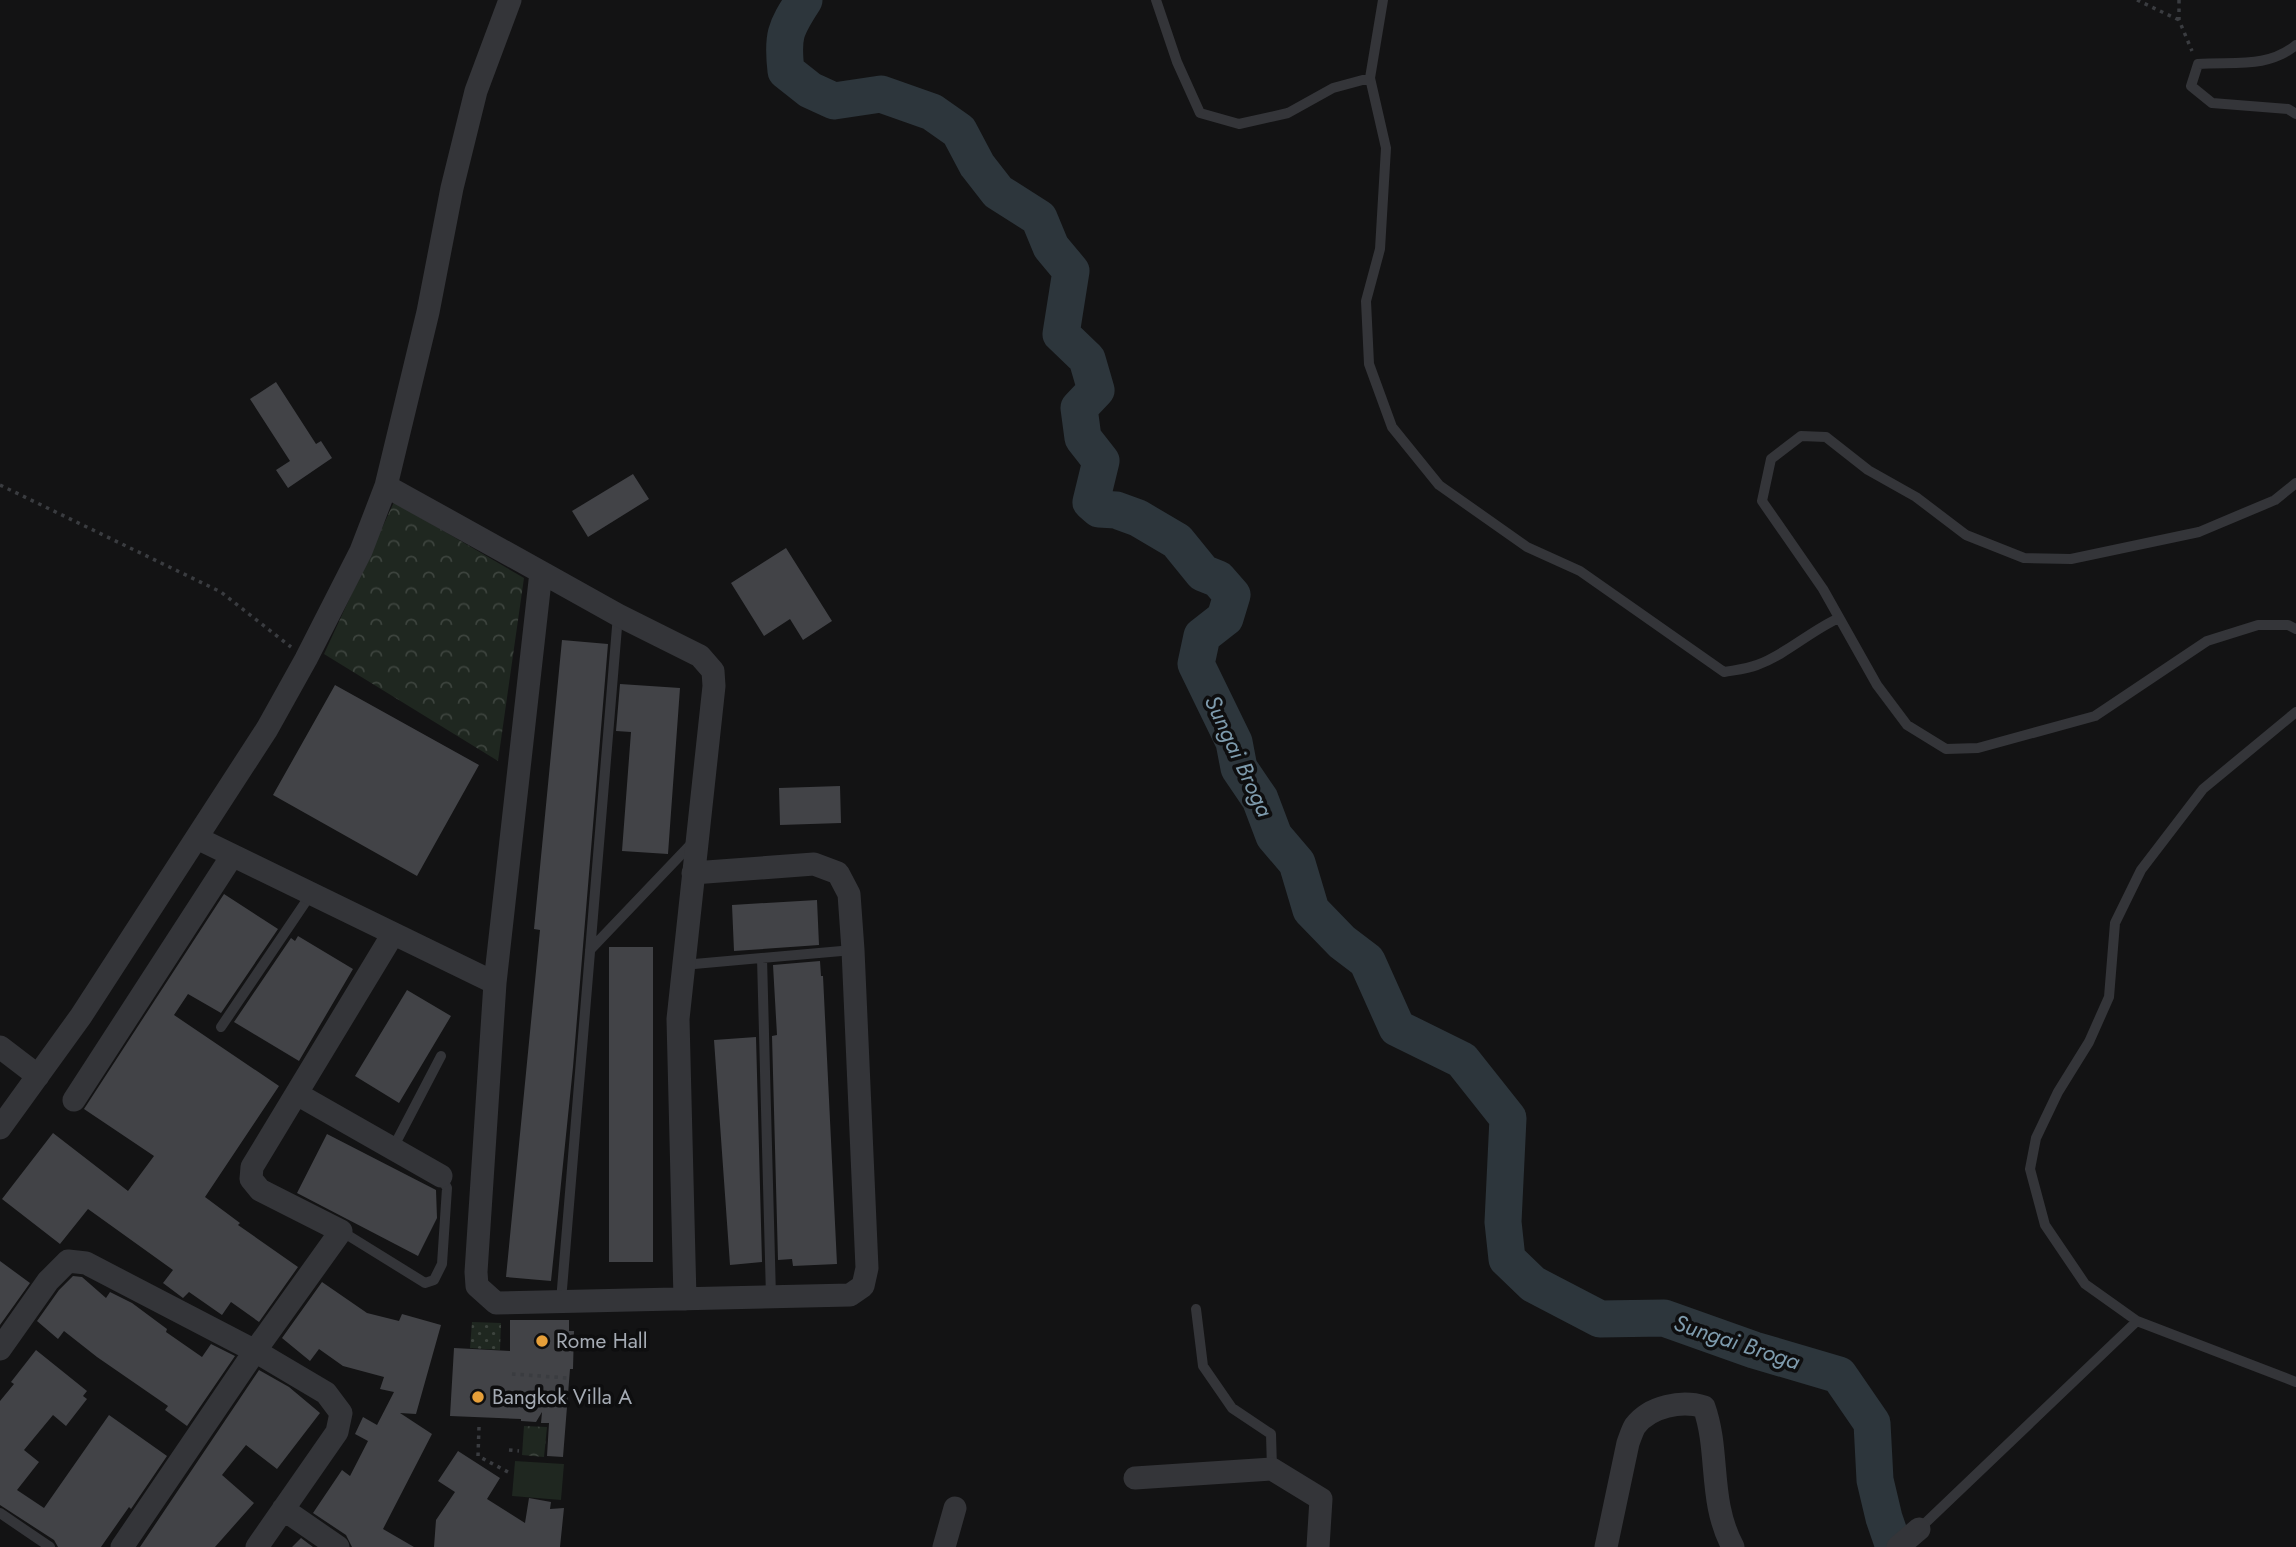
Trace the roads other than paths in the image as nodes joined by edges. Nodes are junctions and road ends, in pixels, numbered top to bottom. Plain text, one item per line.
1 (510, 0) edge
2 (1156, 0) edge
3 (1383, 0) edge
4 (2296, 45) edge
5 (1370, 78) junction
6 (2296, 114) edge
7 (2296, 482) edge
8 (386, 486) junction
9 (541, 572) junction
10 (618, 615) junction
11 (1839, 618) junction
12 (2296, 629) edge
13 (2296, 712) edge
14 (197, 838) junction
15 (696, 839) junction
16 (232, 856) junction
17 (693, 873) junction
18 (311, 894) junction
19 (393, 934) junction
20 (590, 950) junction
21 (853, 950) junction
22 (762, 958) junction
23 (683, 965) junction
24 (495, 983) junction
25 (221, 1027) dead end
26 (0, 1046) edge
27 (441, 1056) dead end
28 (38, 1076) junction
29 (297, 1094) junction
30 (74, 1100) dead end
31 (0, 1128) edge
32 (393, 1148) junction
33 (442, 1176) joint
34 (341, 1231) junction
35 (771, 1297) junction
36 (685, 1299) junction
37 (561, 1301) junction
38 (1196, 1309) dead end
39 (2137, 1321) junction
40 (0, 1349) edge
41 (255, 1351) junction
42 (2296, 1382) edge
43 (1272, 1469) junction
44 (1135, 1478) dead end
45 (956, 1508) dead end
46 (283, 1509) junction
47 (0, 1513) edge
48 (1919, 1529) joint
49 (50, 1547) edge
50 (121, 1547) edge
51 (257, 1547) edge
52 (338, 1547) edge
53 (944, 1547) edge
54 (1318, 1547) edge
55 (1605, 1547) edge
56 (1733, 1547) edge
57 (1898, 1547) edge

1 - 8 street
2 - 5 lane
3 - 5 lane
4 - 6 lane
5 - 11 lane
7 - 11 lane
8 - 9 street
8 - 14 street
9 - 10 street
9 - 24 street
10 - 15 street
10 - 20 lane
11 - 12 lane
13 - 39 lane
14 - 16 street
14 - 28 street
15 - 17 street
15 - 20 lane
16 - 18 street
16 - 30 street
17 - 21 street
17 - 23 street
18 - 19 street
18 - 25 lane
19 - 24 street
19 - 29 street
20 - 37 lane
21 - 22 lane
21 - 35 street
22 - 23 lane
22 - 35 lane
23 - 36 street
24 - 37 street
26 - 28 street
27 - 32 lane
28 - 31 street
29 - 32 street
29 - 34 street
32 - 33 street
33 - 34 lane
34 - 41 street
35 - 36 street
36 - 37 street
38 - 43 lane
39 - 42 lane
39 - 48 lane
40 - 41 street
41 - 46 street
41 - 50 street
43 - 44 street
43 - 54 street
45 - 53 street
46 - 51 street
46 - 52 street
47 - 49 lane
48 - 57 street
55 - 56 street

